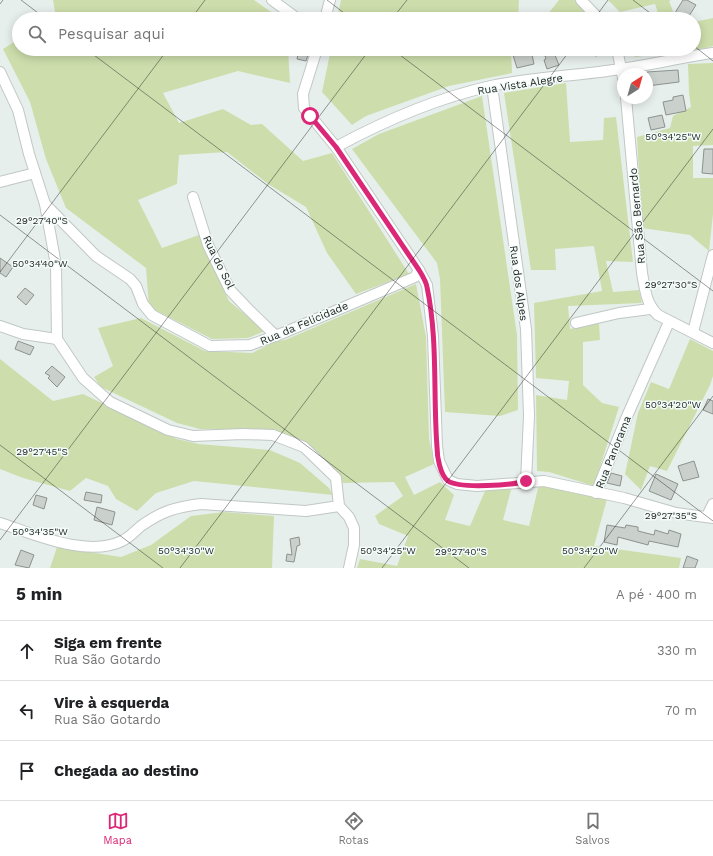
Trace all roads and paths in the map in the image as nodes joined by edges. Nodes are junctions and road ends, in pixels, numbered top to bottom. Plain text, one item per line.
1 (272, 0) edge
2 (330, 0) edge
3 (581, 0) edge
4 (288, 12) edge
5 (327, 12) edge
6 (592, 12) edge
7 (713, 54) edge
8 (701, 55) edge
9 (315, 56) edge
10 (618, 56) edge
11 (687, 56) edge
12 (621, 68) edge
13 (644, 68) edge
14 (0, 72) edge
15 (617, 74) edge
16 (492, 86) junction
17 (627, 104) edge
18 (336, 147) junction
19 (35, 174) junction
20 (0, 182) edge
21 (193, 197) dead end
22 (45, 204) junction
23 (713, 255) edge
24 (419, 270) junction
25 (650, 309) junction
26 (576, 322) dead end
27 (669, 322) junction
28 (0, 326) edge
29 (693, 332) junction
30 (276, 336) junction
31 (57, 339) junction
32 (713, 343) edge
33 (526, 481) junction
34 (596, 493) junction
35 (713, 504) edge
36 (339, 506) junction
37 (710, 517) edge
38 (0, 523) edge
39 (349, 568) edge

1 - 4 street
2 - 5 street
3 - 6 street
7 - 8 street, Rua Vista Alegre
9 - 18 street
10 - 12 street
11 - 13 street, Rua Vista Alegre
14 - 19 street
15 - 16 street, Rua Vista Alegre
16 - 18 street, Rua Vista Alegre
16 - 33 street, Rua dos Alpes
17 - 25 street, Rua São Bernardo
18 - 24 street
19 - 20 street
19 - 22 street
21 - 30 street, Rua do Sol
22 - 30 street, Rua da Felicidade
22 - 31 street
23 - 29 street
24 - 30 street, Rua da Felicidade
24 - 33 street
25 - 26 street
25 - 27 street
27 - 29 street
27 - 34 street, Rua Panorama
28 - 31 street
29 - 32 street
31 - 36 street
33 - 34 street
34 - 37 street
35 - 37 street
36 - 38 street
36 - 39 street

